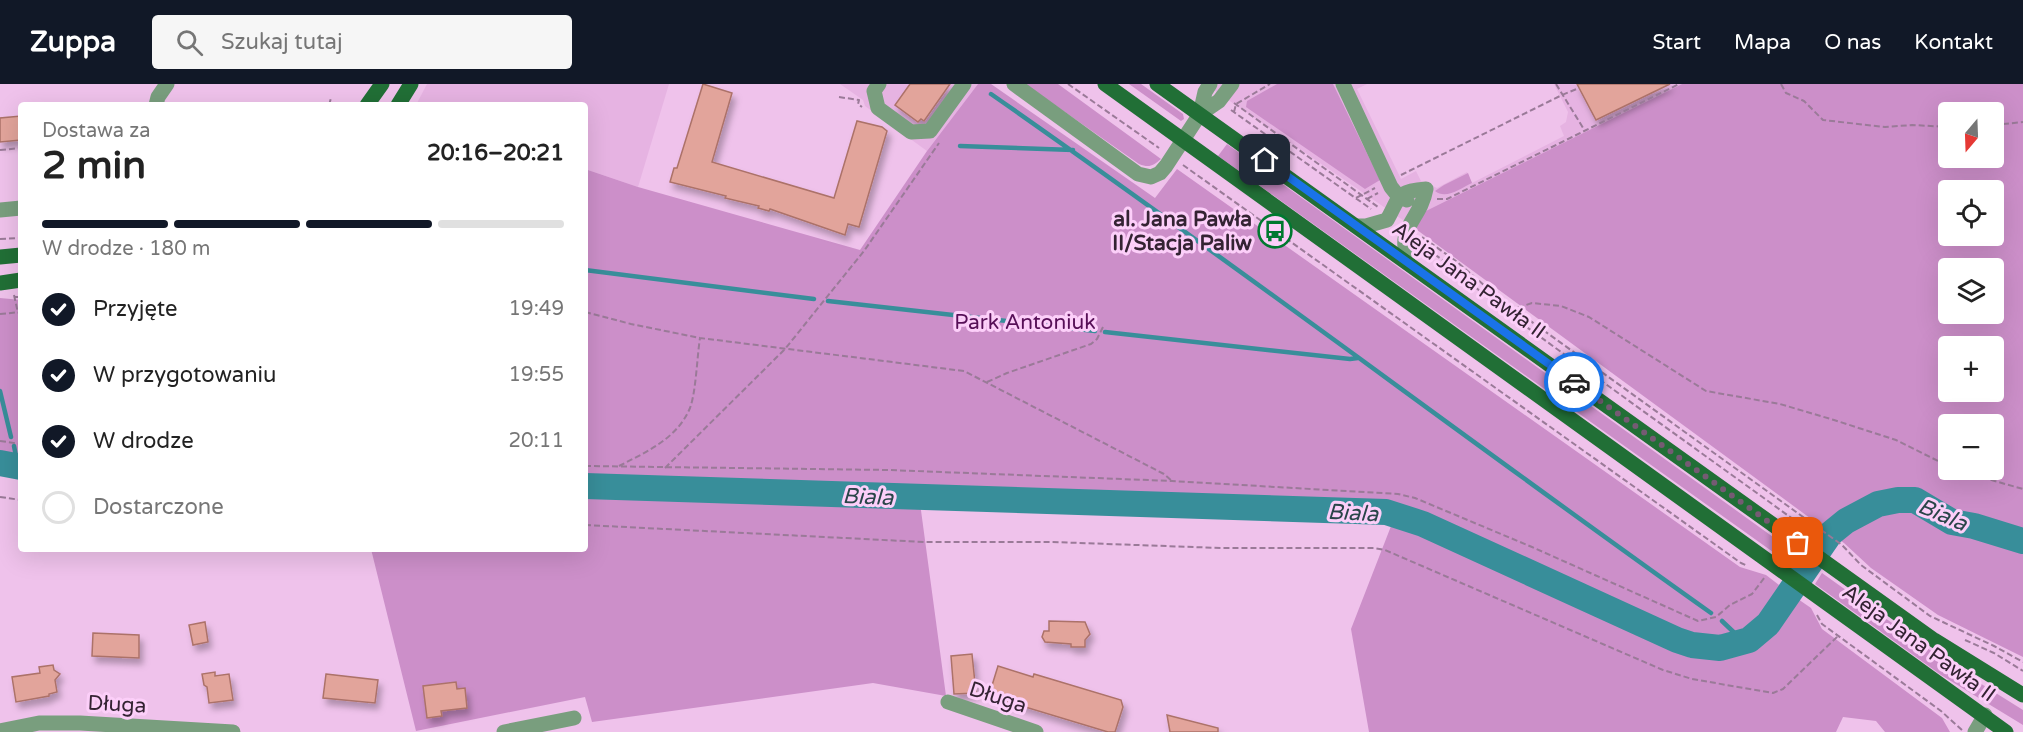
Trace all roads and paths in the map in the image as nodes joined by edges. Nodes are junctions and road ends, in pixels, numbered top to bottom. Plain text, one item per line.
1 (167, 84) edge
2 (382, 84) edge
3 (411, 84) edge
4 (879, 84) edge
5 (964, 84) edge
6 (1014, 84) edge
7 (1068, 84) edge
8 (1105, 84) edge
9 (1157, 84) edge
10 (1210, 84) edge
11 (1270, 84) edge
12 (1343, 84) edge
13 (1556, 84) edge
14 (1679, 84) edge
15 (1781, 84) edge
16 (1580, 88) dead end
17 (1230, 94) edge
18 (1562, 94) junction
19 (839, 96) dead end
20 (331, 98) dead end
21 (157, 102) edge
22 (330, 102) edge
23 (370, 102) edge
24 (400, 102) edge
25 (863, 107) dead end
26 (1200, 114) junction
27 (2023, 122) edge
28 (2004, 124) edge
29 (1938, 126) edge
30 (1585, 131) junction
31 (1182, 140) junction
32 (939, 143) dead end
33 (18, 148) edge
34 (0, 150) edge
35 (1171, 157) junction
36 (1392, 188) junction
37 (1425, 194) junction
38 (1362, 195) junction
39 (1356, 198) junction
40 (1367, 199) junction
41 (18, 208) edge
42 (0, 210) edge
43 (1388, 218) junction
44 (1356, 226) junction
45 (1406, 230) junction
46 (18, 238) edge
47 (0, 239) edge
48 (18, 255) edge
49 (0, 257) edge
50 (1408, 262) junction
51 (18, 280) edge
52 (0, 283) edge
53 (15, 297) dead end
54 (18, 307) edge
55 (1516, 310) junction
56 (18, 313) edge
57 (588, 313) edge
58 (0, 314) edge
59 (1512, 316) junction
60 (1102, 327) dead end
61 (700, 338) junction
62 (785, 349) junction
63 (987, 382) junction
64 (0, 441) edge
65 (18, 444) edge
66 (1938, 461) edge
67 (588, 466) edge
68 (616, 467) junction
69 (665, 468) junction
70 (1991, 480) edge
71 (1172, 481) junction
72 (2023, 489) edge
73 (0, 497) edge
74 (18, 500) edge
75 (588, 525) edge
76 (1801, 539) junction
77 (1757, 568) dead end
78 (1774, 570) junction
79 (1816, 615) dead end
80 (1838, 636) junction
81 (2023, 662) edge
82 (2023, 695) edge
83 (948, 702) dead end
84 (1985, 715) junction
85 (574, 718) dead end
86 (0, 731) edge
87 (233, 732) edge
88 (504, 732) edge
89 (1036, 732) edge
90 (1964, 732) edge
91 (1975, 732) edge
92 (2006, 732) edge

1 - 21 street
2 - 23 main road
3 - 24 main road
4 - 5 street
6 - 35 street
7 - 35 path
8 - 31 main road, Aleja Jana Pawła II
9 - 26 main road, Aleja Jana Pawła II
10 - 26 street
11 - 17 path
12 - 36 street
13 - 18 path
14 - 30 path
15 - 29 path
16 - 18 path
17 - 26 street
17 - 38 path
17 - 39 path
18 - 30 path
18 - 36 path
19 - 25 path
20 - 22 path
26 - 31 street
26 - 44 main road, Aleja Jana Pawła II
27 - 28 path
30 - 37 path
31 - 35 street
31 - 78 main road, Aleja Jana Pawła II
32 - 62 path
33 - 34 path
35 - 77 path
36 - 37 street
36 - 38 path
36 - 40 path
36 - 43 street
37 - 45 street
38 - 39 path
38 - 40 path
39 - 43 path
40 - 43 path
41 - 42 street
43 - 44 street
44 - 50 main road, Aleja Jana Pawła II
45 - 50 street
45 - 55 path
45 - 59 path
46 - 47 path
48 - 49 main road
50 - 76 main road, Aleja Jana Pawła II
51 - 52 main road
53 - 54 path
55 - 59 path
55 - 66 path
55 - 81 path
56 - 58 path
57 - 61 path
59 - 76 path
60 - 63 path
61 - 62 path
61 - 68 path
62 - 63 path
62 - 69 path
63 - 71 path
64 - 65 path
67 - 68 path
68 - 69 path
69 - 71 path
70 - 72 path
71 - 78 path
73 - 74 path
75 - 80 path
76 - 82 main road, Aleja Jana Pawła II
78 - 84 main road, Aleja Jana Pawła II
79 - 80 path
80 - 90 path
83 - 89 street, Długa
84 - 91 street
84 - 92 main road, Aleja Jana Pawła II
85 - 88 street
86 - 87 street, Długa

